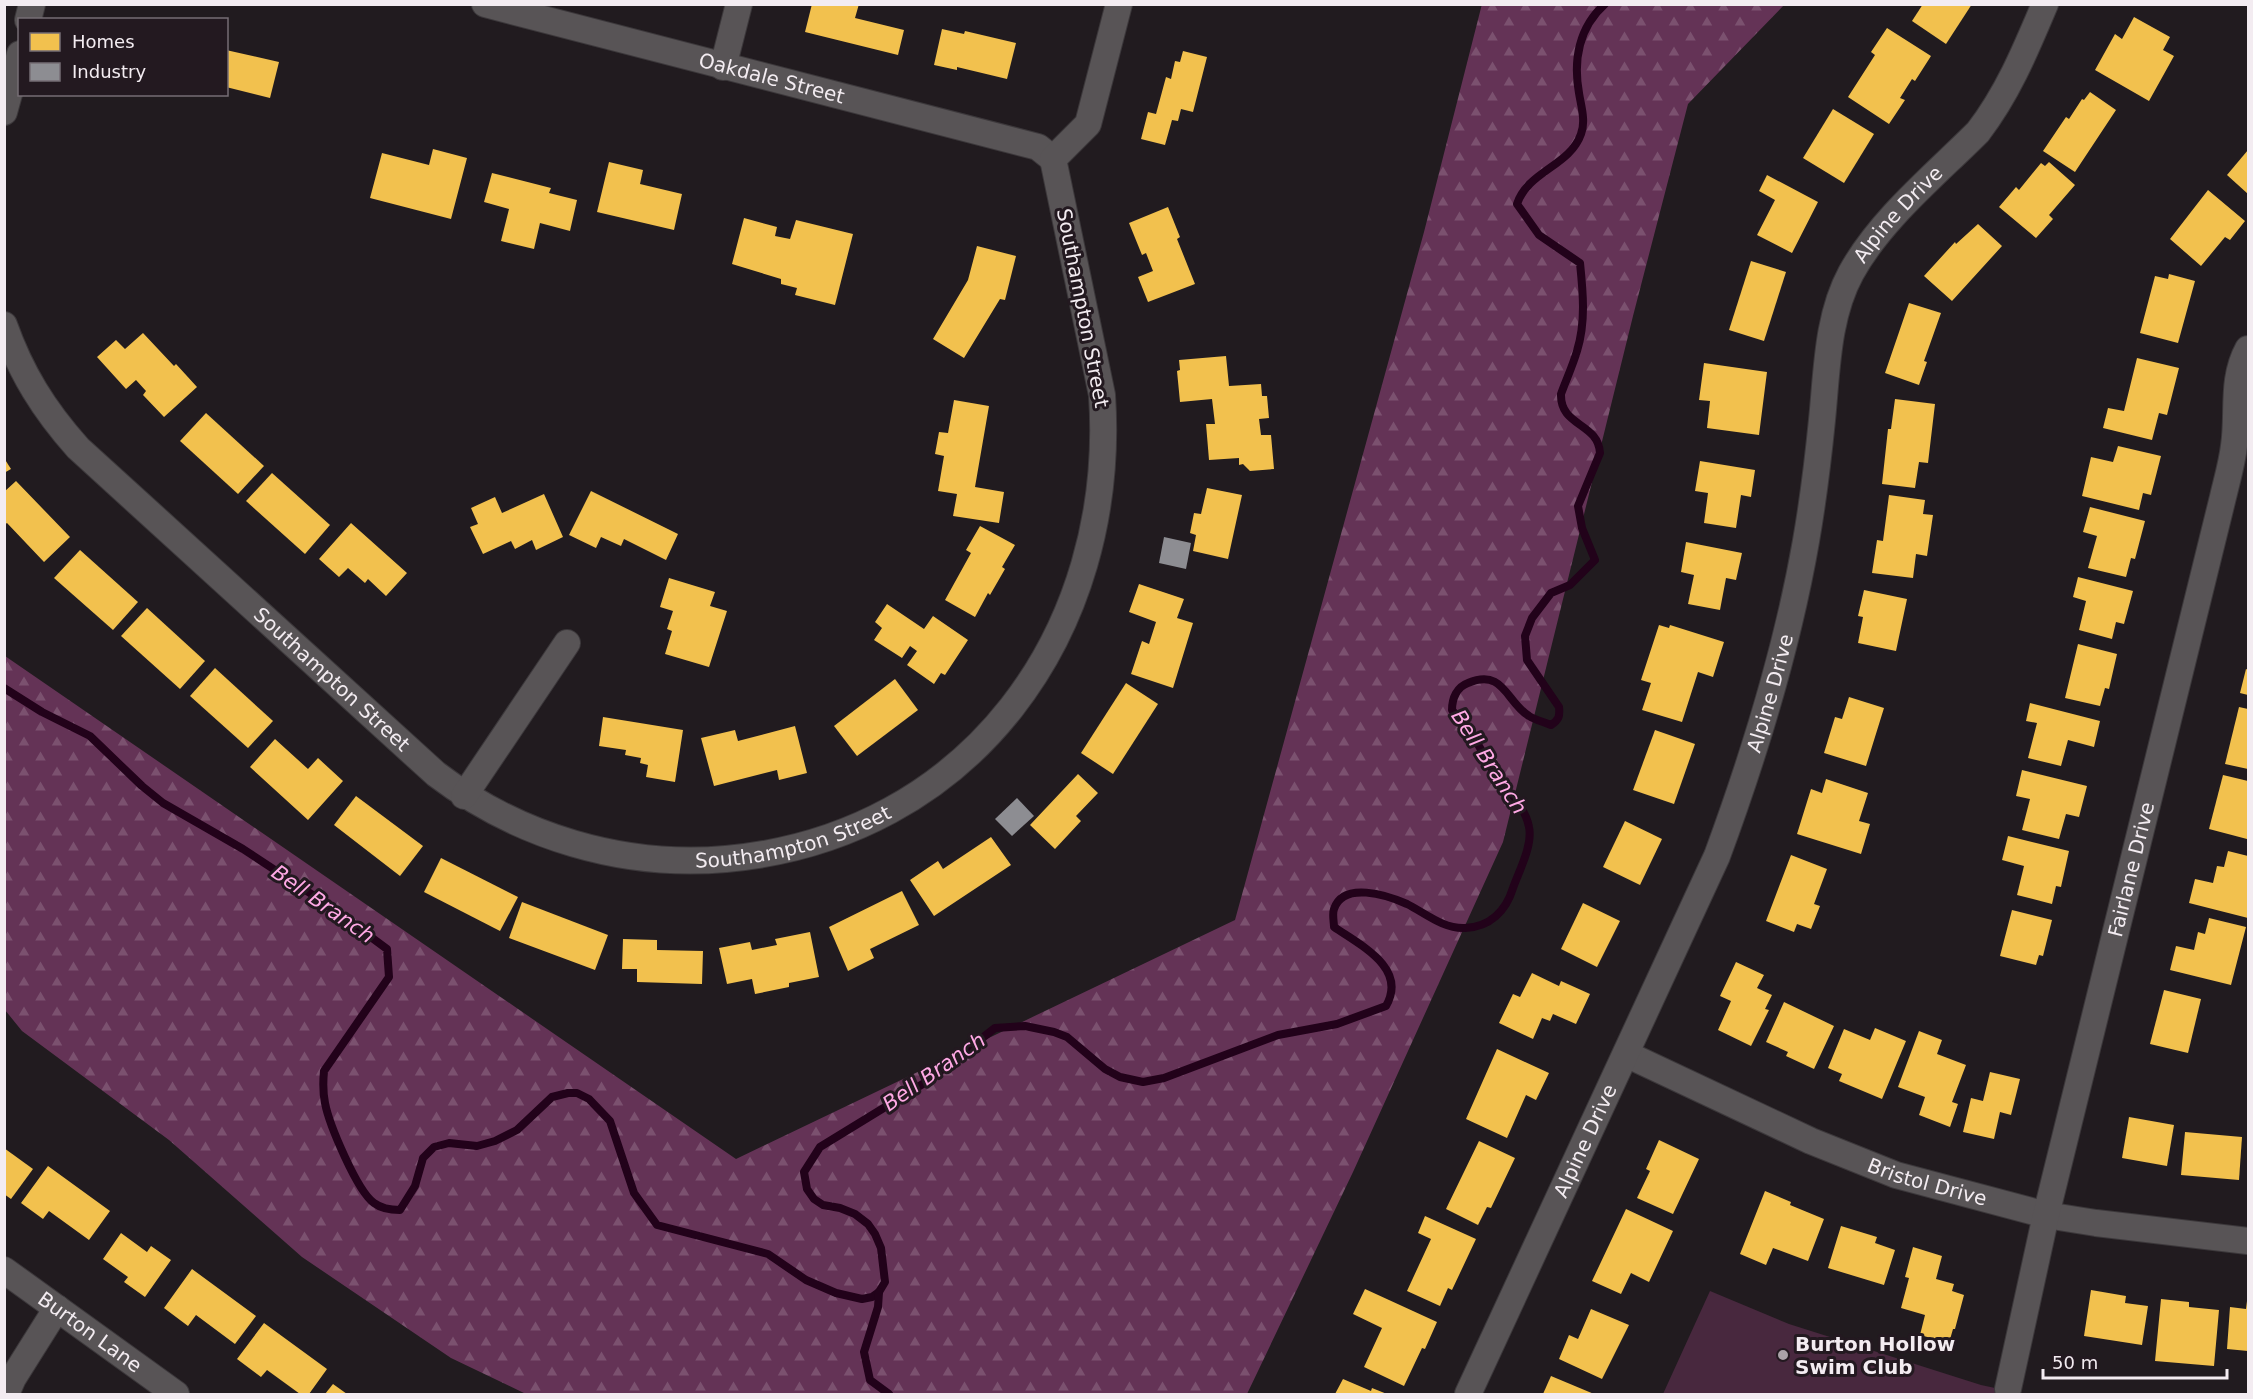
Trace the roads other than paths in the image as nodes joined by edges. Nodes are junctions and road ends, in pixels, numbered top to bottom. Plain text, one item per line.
1 (485, 4) edge
2 (739, 4) edge
3 (1119, 4) edge
4 (2045, 4) edge
5 (18, 61) edge
6 (723, 67) junction
7 (4, 112) edge
8 (1053, 159) junction
9 (4, 326) edge
10 (2248, 349) edge
11 (567, 643) dead end
12 (465, 796) junction
13 (1626, 1054) junction
14 (2046, 1215) junction
15 (2248, 1241) edge
16 (4, 1270) edge
17 (57, 1308) junction
18 (2008, 1389) dead end
19 (6, 1395) edge
20 (176, 1395) edge
21 (1468, 1395) edge

1 - 6 street, Oakdale Street
2 - 6 street
3 - 8 street
4 - 13 street, Alpine Drive
5 - 7 street
6 - 8 street, Oakdale Street
8 - 12 street, Southampton Street
9 - 12 street, Southampton Street
10 - 14 street, Fairlane Drive
11 - 12 street
13 - 14 street, Bristol Drive
13 - 21 street, Alpine Drive
14 - 15 street, Bristol Drive
14 - 18 street, Fairlane Drive
16 - 17 street, Burton Lane
17 - 19 street
17 - 20 street, Burton Lane

